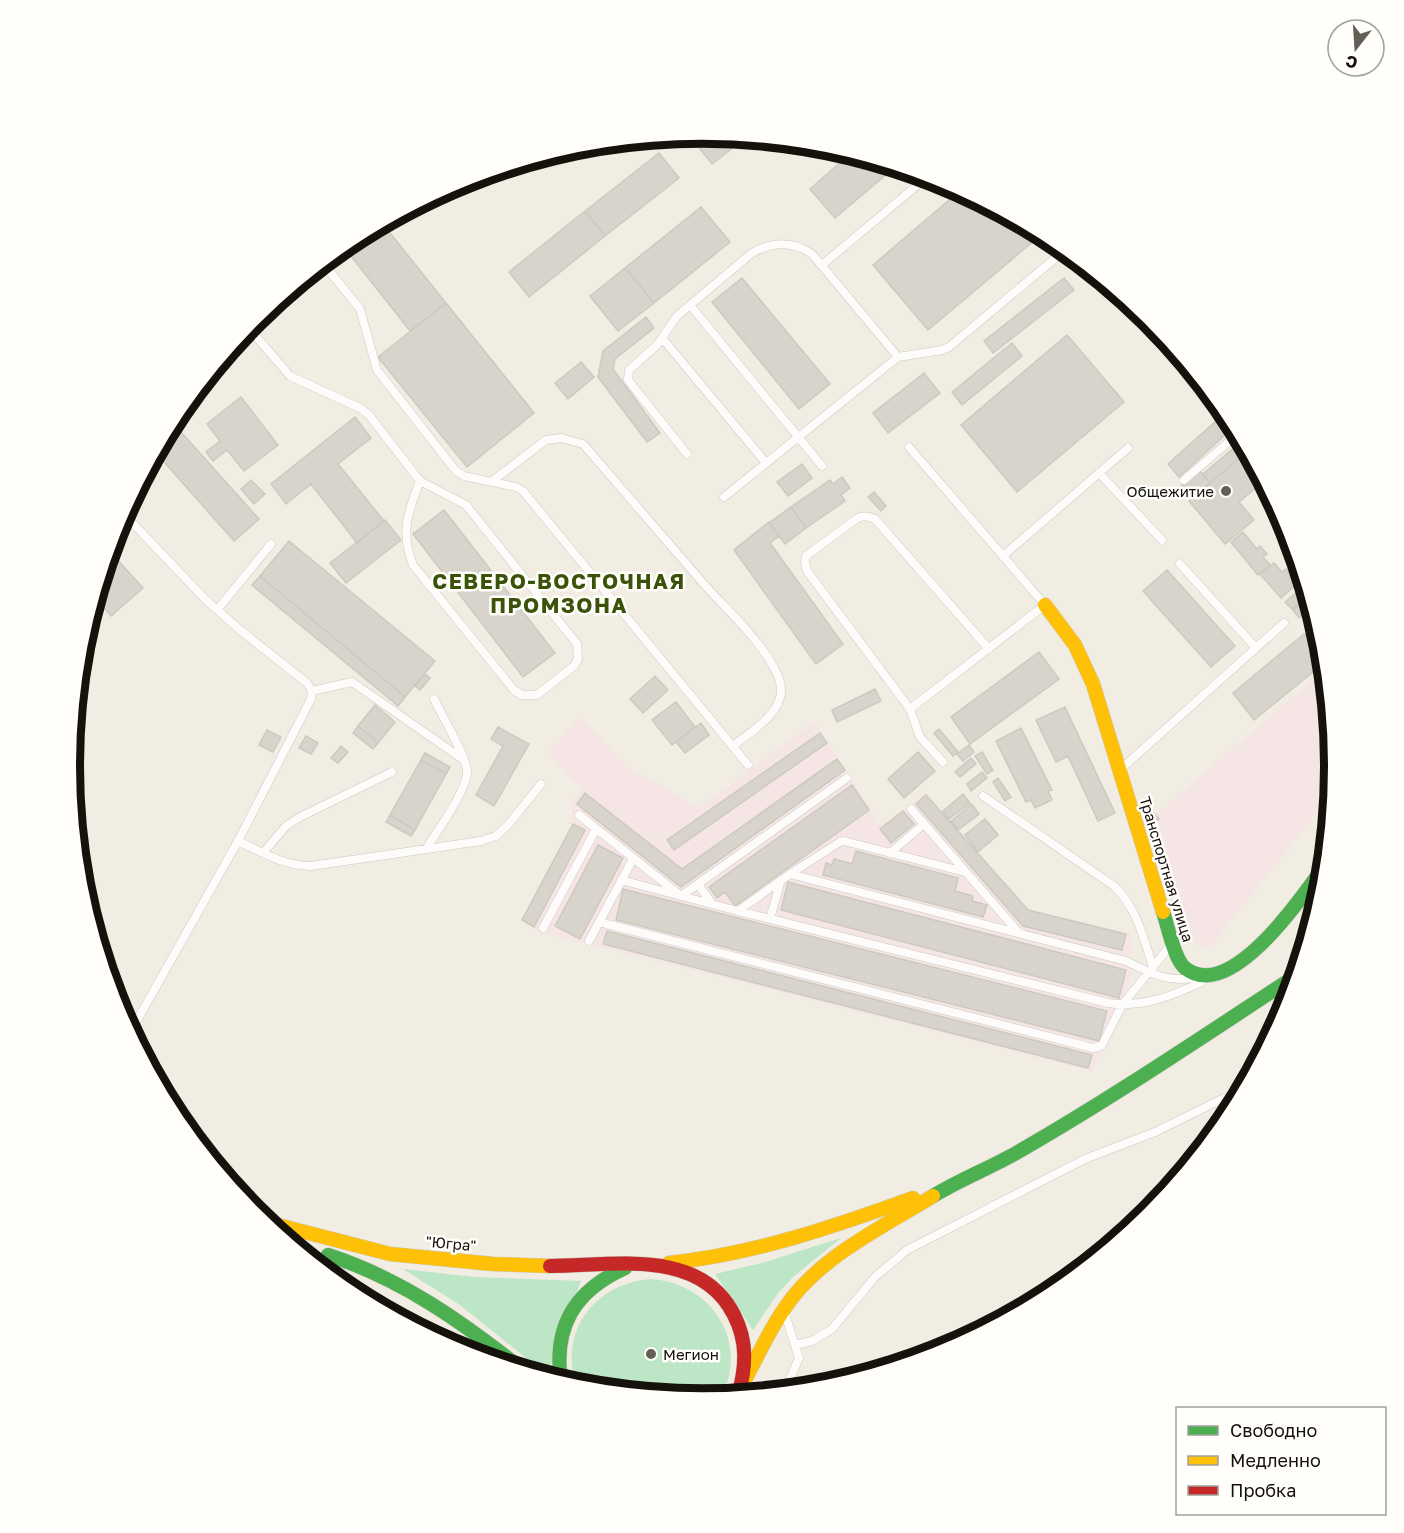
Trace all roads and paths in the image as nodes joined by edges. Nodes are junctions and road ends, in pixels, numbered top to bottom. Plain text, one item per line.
1 (919, 183) edge
2 (1058, 256) edge
3 (822, 266) junction
4 (329, 269) edge
5 (690, 305) junction
6 (254, 334) edge
7 (662, 338) junction
8 (898, 357) junction
9 (798, 437) junction
10 (1231, 440) edge
11 (909, 447) dead end
12 (1128, 448) dead end
13 (687, 454) dead end
14 (766, 463) junction
15 (822, 466) dead end
16 (1099, 473) junction
17 (1184, 480) dead end
18 (420, 481) junction
19 (491, 482) junction
20 (724, 497) dead end
21 (130, 521) edge
22 (1161, 540) dead end
23 (271, 544) dead end
24 (1003, 556) junction
25 (1180, 564) dead end
26 (1045, 605) junction
27 (217, 610) junction
28 (1284, 623) dead end
29 (989, 648) junction
30 (1256, 648) junction
31 (312, 691) junction
32 (434, 699) dead end
33 (910, 710) junction
34 (733, 746) junction
35 (464, 760) junction
36 (943, 762) dead end
37 (748, 765) dead end
38 (1120, 770) junction
39 (392, 772) dead end
40 (847, 778) dead end
41 (541, 784) dead end
42 (983, 796) dead end
43 (911, 809) dead end
44 (579, 815) dead end
45 (924, 824) junction
46 (596, 829) junction
47 (238, 841) junction
48 (426, 849) junction
49 (263, 853) junction
50 (890, 853) junction
51 (633, 859) junction
52 (965, 872) junction
53 (790, 874) junction
54 (1314, 879) edge
55 (621, 880) junction
56 (781, 880) junction
57 (698, 884) junction
58 (681, 896) junction
59 (712, 904) junction
60 (738, 911) junction
61 (770, 919) junction
62 (599, 922) junction
63 (543, 928) dead end
64 (1020, 934) junction
65 (589, 941) dead end
66 (1173, 943) junction
67 (1151, 970) junction
68 (1213, 976) junction
69 (1285, 983) edge
70 (1122, 1005) junction
71 (135, 1023) edge
72 (1229, 1097) edge
73 (956, 1182) junction
74 (283, 1227) edge
75 (314, 1251) dead end
76 (644, 1265) junction
77 (783, 1310) junction
78 (795, 1345) junction
79 (506, 1357) edge
80 (560, 1372) edge
81 (788, 1383) edge
82 (740, 1388) edge
83 (741, 1388) edge

1 - 3 lane
2 - 8 lane
3 - 5 lane
3 - 8 lane
4 - 19 lane
5 - 7 lane
5 - 9 lane
6 - 18 lane
7 - 13 lane
7 - 14 lane
8 - 9 lane
9 - 14 lane
9 - 15 lane
10 - 17 lane
11 - 24 lane
12 - 16 lane
14 - 20 lane
16 - 22 lane
16 - 24 lane
18 - 18 lane
19 - 34 lane
19 - 34 lane
21 - 27 lane
23 - 27 lane
24 - 26 lane
25 - 30 lane
26 - 29 lane
26 - 38 main road, Транспортная улица
27 - 31 lane
28 - 30 lane
29 - 33 lane
29 - 33 lane
30 - 38 lane
31 - 35 lane
31 - 47 lane
32 - 35 lane
33 - 36 lane
34 - 37 lane
35 - 48 lane
38 - 66 main road, Транспортная улица
39 - 49 lane
40 - 57 lane
41 - 48 lane
42 - 67 lane
43 - 45 lane
44 - 46 lane
45 - 50 lane
45 - 52 lane
46 - 51 lane
46 - 63 lane
47 - 49 lane
47 - 71 lane
48 - 49 lane
50 - 52 lane
50 - 53 lane
51 - 55 lane
51 - 58 lane
52 - 64 lane
53 - 56 lane
53 - 64 lane
54 - 68 main road
55 - 58 lane
55 - 62 lane
56 - 60 lane
56 - 61 lane
57 - 58 lane
57 - 59 lane
58 - 59 lane
59 - 60 lane
60 - 61 lane
61 - 70 lane
62 - 65 lane
62 - 70 lane
64 - 67 lane
66 - 67 lane
66 - 68 main road, Транспортная улица
67 - 68 lane
67 - 70 lane
68 - 70 lane
69 - 73 main road
72 - 78 lane
73 - 76 main road
73 - 77 main road
74 - 76 main road, "Югра"
75 - 79 main road
76 - 80 main road, "Югра"
76 - 82 main road, "Югра"
77 - 78 lane
77 - 83 main road
78 - 81 lane

